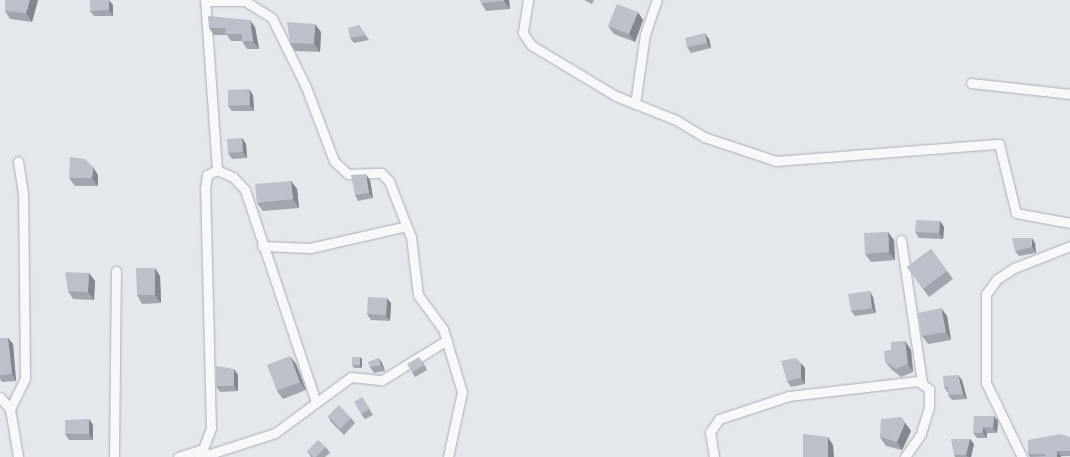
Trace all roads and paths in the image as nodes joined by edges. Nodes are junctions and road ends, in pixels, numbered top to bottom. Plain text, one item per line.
1 (205, 0) edge
2 (528, 0) edge
3 (657, 0) edge
4 (971, 83) dead end
5 (1070, 94) edge
6 (635, 104) junction
7 (18, 161) dead end
8 (217, 170) junction
9 (1070, 223) edge
10 (407, 226) junction
11 (901, 240) dead end
12 (262, 246) junction
13 (1070, 246) edge
14 (116, 271) dead end
15 (447, 340) junction
16 (922, 382) junction
17 (0, 397) edge
18 (316, 402) junction
19 (10, 409) junction
20 (198, 453) junction
21 (18, 457) edge
22 (114, 457) edge
23 (178, 457) edge
24 (448, 457) edge
25 (714, 457) edge
26 (905, 457) edge
27 (1022, 457) edge

1 - 8 street
1 - 10 street
2 - 6 street
3 - 6 street
4 - 5 street
6 - 9 street
7 - 19 street
8 - 12 street
8 - 20 street
10 - 12 street
10 - 15 street
11 - 16 street
12 - 18 street
13 - 27 street
14 - 22 street
15 - 18 street
15 - 24 street
16 - 25 street
16 - 26 street
17 - 19 street
18 - 20 street
19 - 21 street
20 - 23 street

